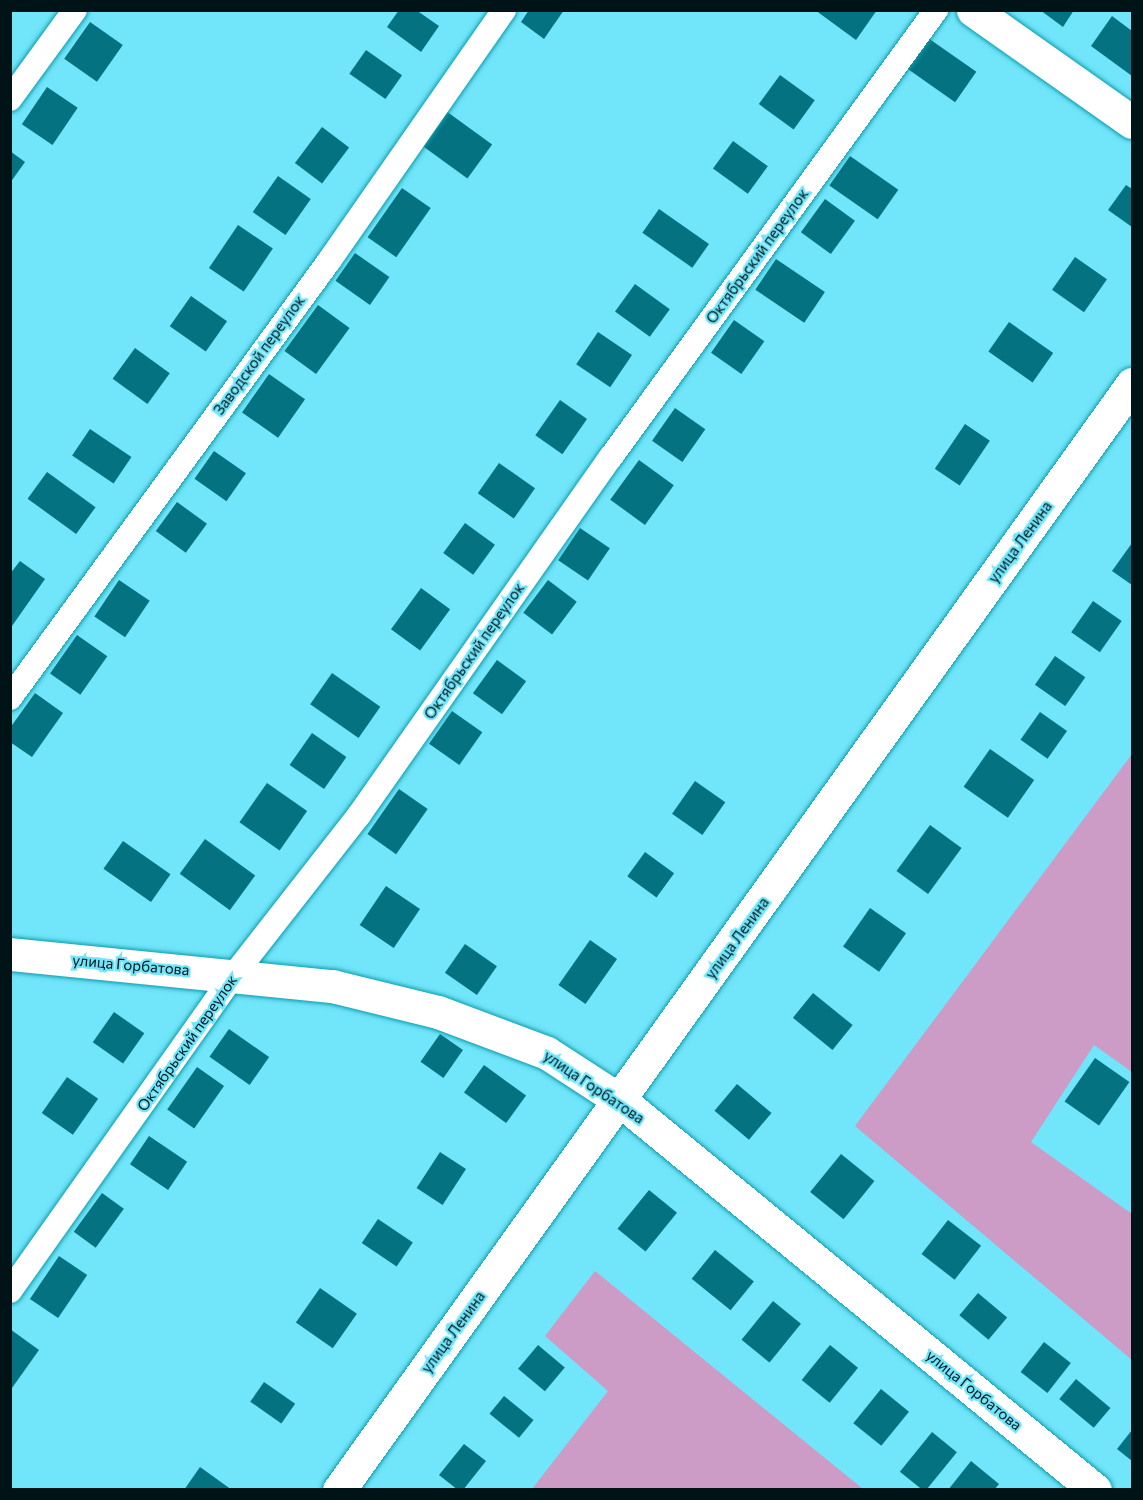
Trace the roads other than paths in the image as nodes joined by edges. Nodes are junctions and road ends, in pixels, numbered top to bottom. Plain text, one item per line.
1 (75, 10) edge
2 (504, 10) edge
3 (936, 10) edge
4 (973, 10) edge
5 (10, 99) edge
6 (1132, 122) edge
7 (1132, 384) edge
8 (10, 698) edge
9 (10, 954) edge
10 (234, 975) junction
11 (621, 1101) junction
12 (10, 1291) edge
13 (339, 1490) edge
14 (1095, 1490) edge

1 - 5 street
2 - 8 street, Заводской переулок
3 - 10 street, Октябрьский переулок
4 - 6 main road
7 - 11 main road, улица Ленина
9 - 10 main road, улица Горбатова
10 - 11 main road, улица Горбатова
10 - 12 street, Октябрьский переулок
11 - 13 main road, улица Ленина
11 - 14 main road, улица Горбатова

